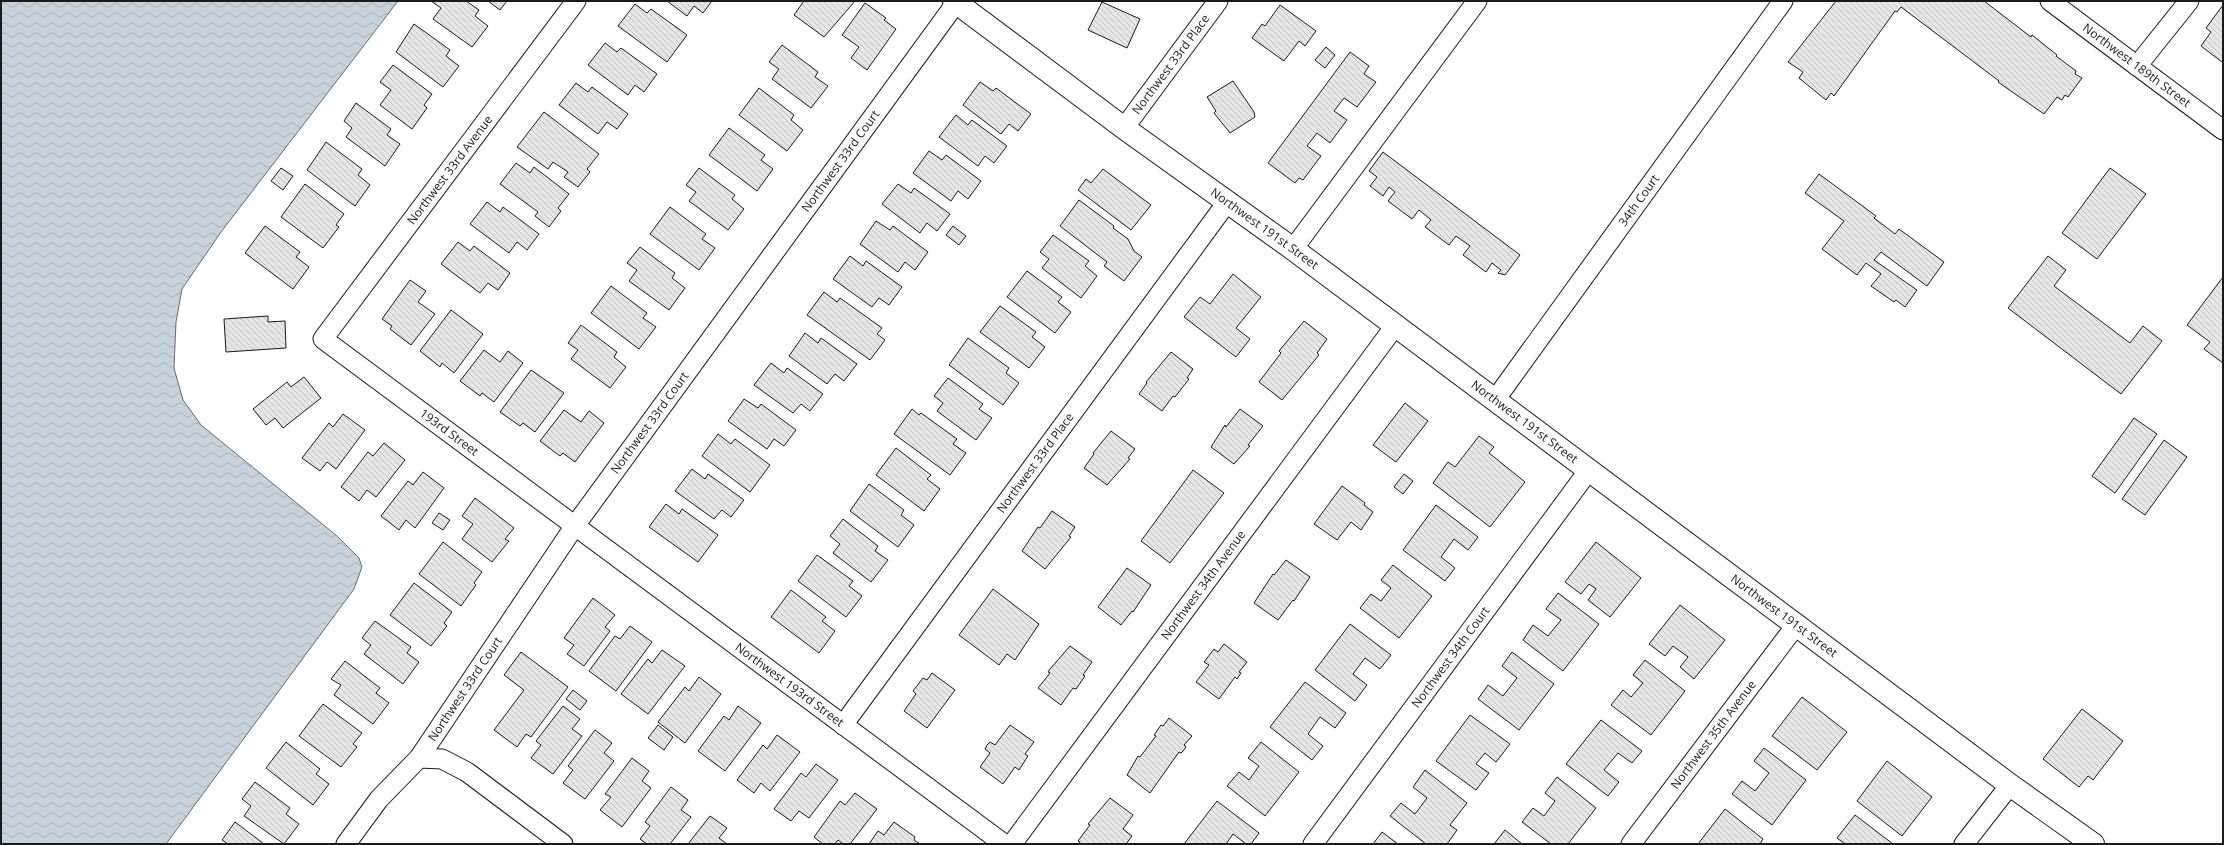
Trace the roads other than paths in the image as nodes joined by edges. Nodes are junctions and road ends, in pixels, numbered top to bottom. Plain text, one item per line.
1 (576, 1) edge
2 (1218, 1) edge
3 (1476, 1) edge
4 (1783, 1) edge
5 (2050, 1) edge
6 (2189, 1) edge
7 (955, 2) edge
8 (2137, 66) junction
9 (1124, 128) junction
10 (2223, 130) edge
11 (1228, 201) junction
12 (1293, 249) junction
13 (1395, 326) junction
14 (323, 339) joint
15 (1495, 400) junction
16 (1589, 470) junction
17 (574, 527) junction
18 (1797, 624) junction
19 (843, 725) junction
20 (419, 758) junction
21 (2010, 785) junction
22 (346, 844) edge
23 (563, 844) edge
24 (1004, 844) edge
25 (1012, 844) edge
26 (1313, 844) edge
27 (1631, 844) edge
28 (1964, 844) edge
29 (2093, 844) edge

1 - 14 street, Northwest 33rd Avenue
2 - 9 street, Northwest 33rd Place
3 - 12 street
4 - 15 street, 34th Court
5 - 8 street, Northwest 189th Street
6 - 8 street
7 - 9 street, Northwest 191st Street
7 - 17 street, Northwest 33rd Court
8 - 10 street, Northwest 189th Street
9 - 11 street, Northwest 191st Street
11 - 12 street, Northwest 191st Street
11 - 19 street, Northwest 33rd Place
12 - 13 street, Northwest 191st Street
13 - 15 street, Northwest 191st Street
13 - 25 street, Northwest 34th Avenue
14 - 17 street, 193rd Street
15 - 16 street, Northwest 191st Street
16 - 18 street, Northwest 191st Street
16 - 26 street, Northwest 34th Court
17 - 19 street, Northwest 193rd Street
17 - 20 street, Northwest 33rd Court
18 - 21 street, Northwest 191st Street
18 - 27 street, Northwest 35th Avenue
19 - 24 street, Northwest 193rd Street
20 - 22 street, Northwest 33rd Court
20 - 23 street
21 - 28 street
21 - 29 street, Northwest 191st Street

